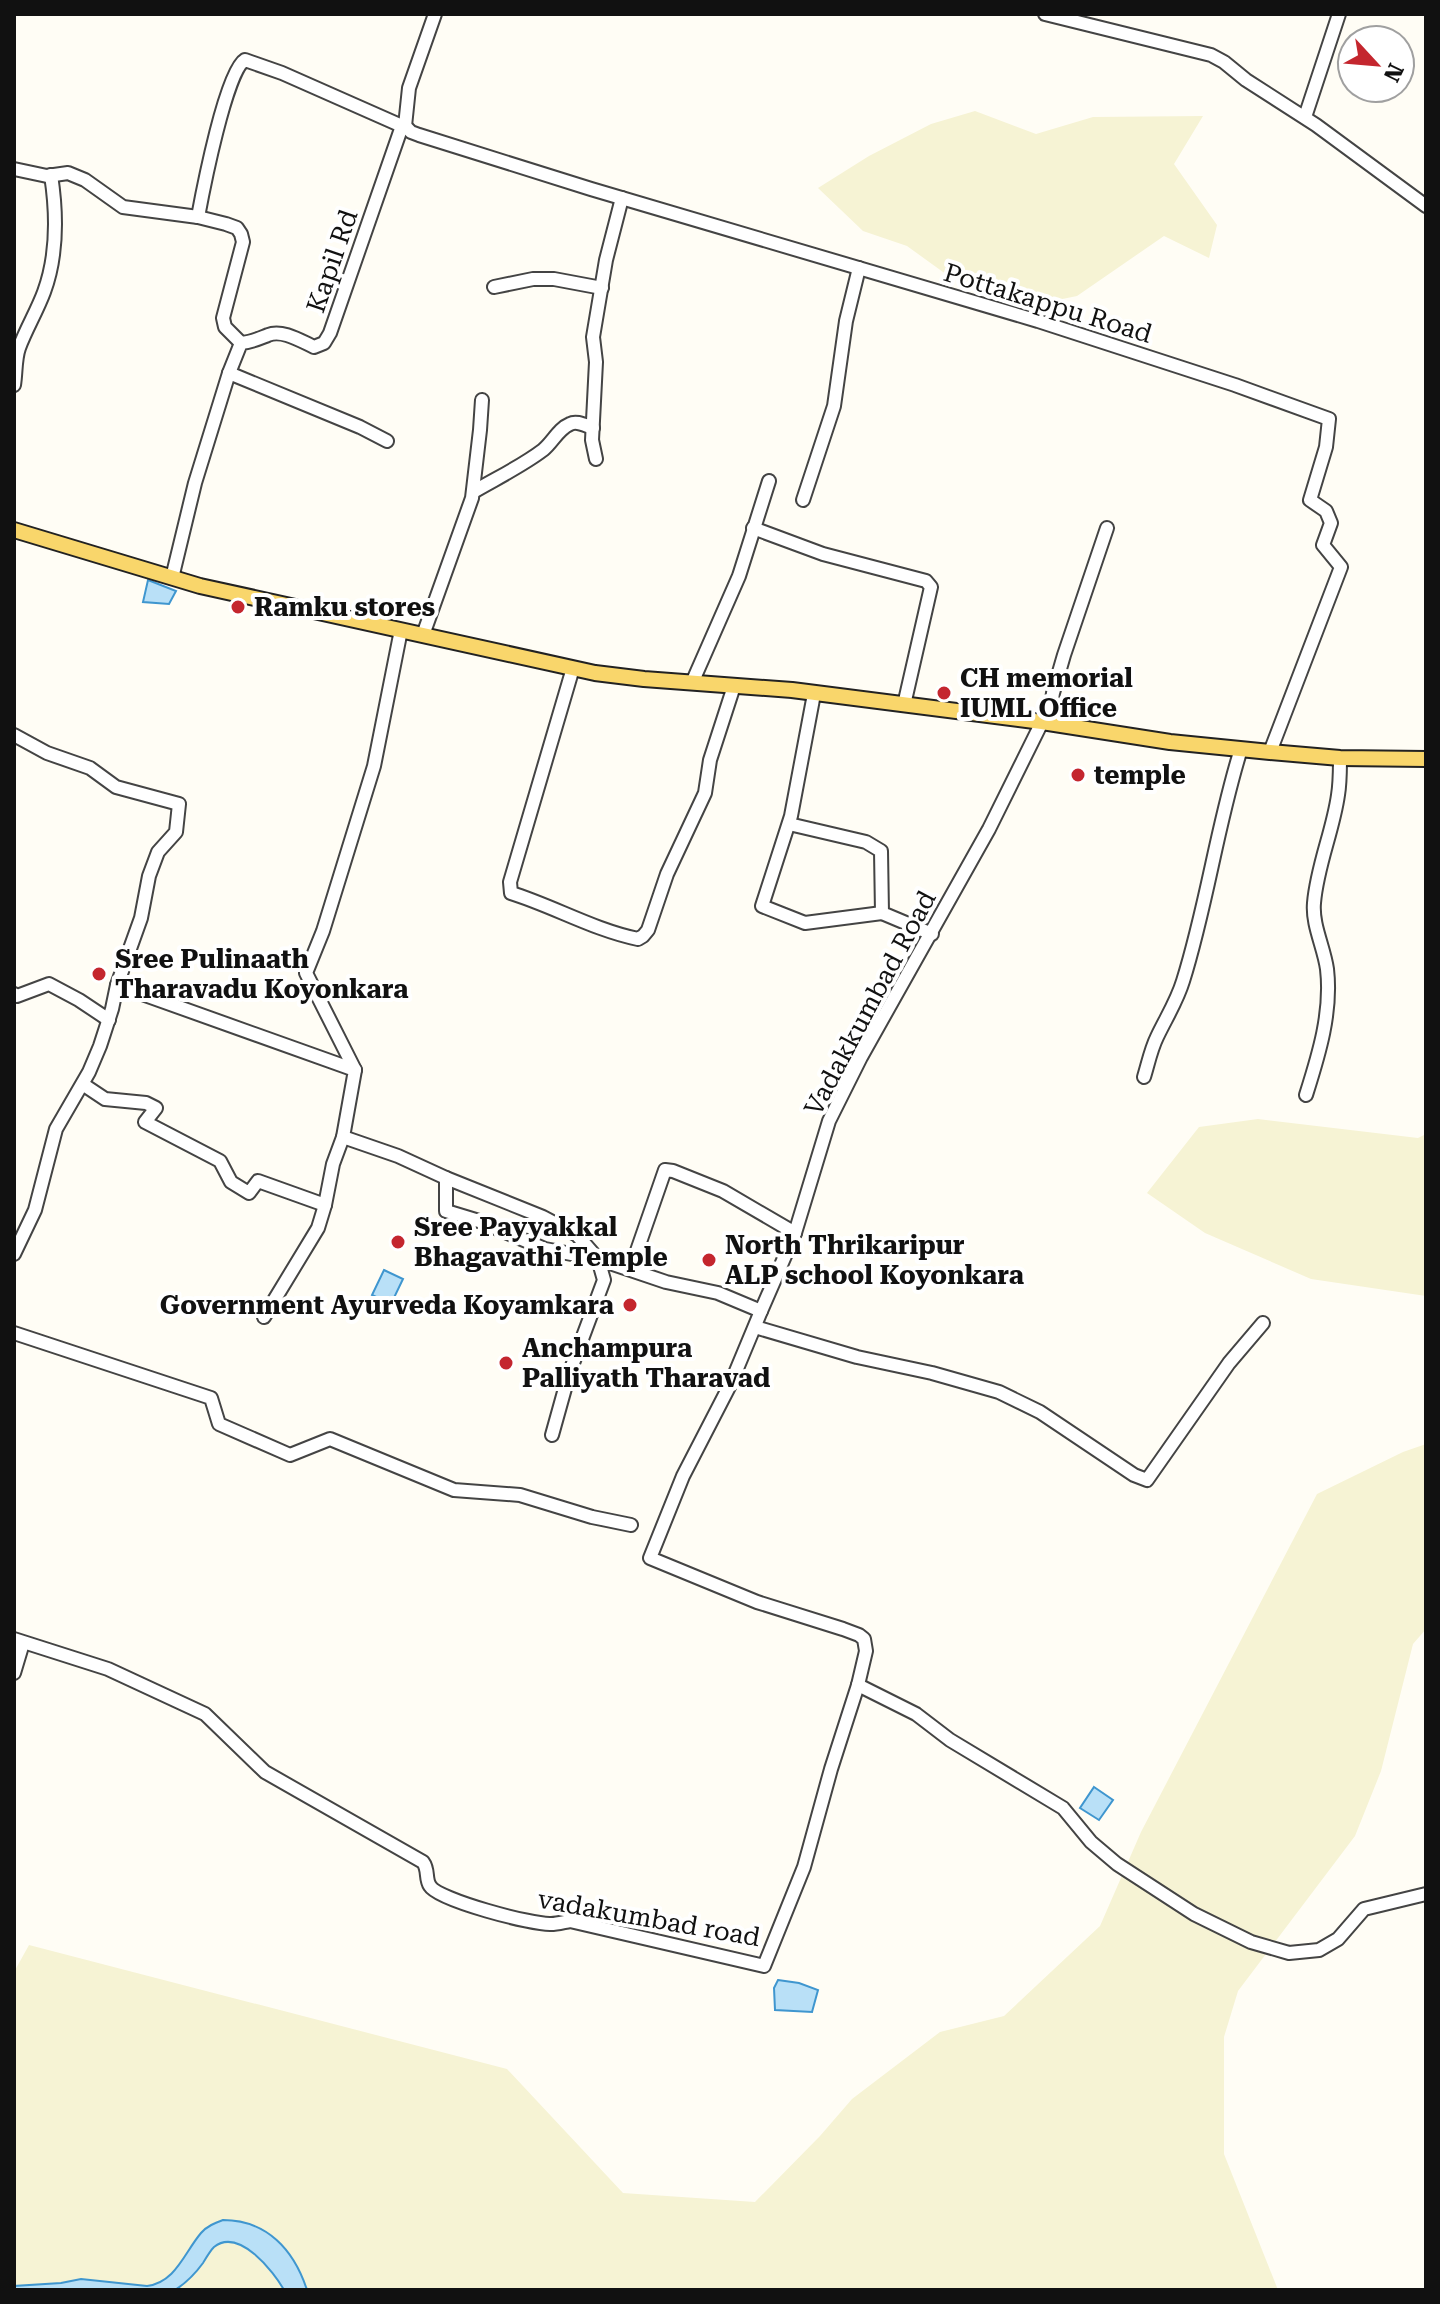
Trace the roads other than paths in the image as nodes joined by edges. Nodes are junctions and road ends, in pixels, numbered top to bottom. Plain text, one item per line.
1 (435, 14) edge
2 (1045, 14) edge
3 (1339, 14) edge
4 (1305, 117) junction
5 (403, 126) junction
6 (14, 169) edge
7 (51, 175) junction
8 (622, 198) junction
9 (1426, 206) edge
10 (198, 217) junction
11 (859, 268) junction
12 (494, 287) dead end
13 (602, 288) junction
14 (241, 343) junction
15 (229, 373) junction
16 (14, 385) edge
17 (482, 400) dead end
18 (593, 428) junction
19 (387, 441) dead end
20 (596, 459) dead end
21 (769, 481) dead end
22 (473, 492) junction
23 (803, 500) dead end
24 (753, 528) junction
25 (1107, 528) dead end
26 (14, 530) edge
27 (172, 578) junction
28 (401, 630) junction
29 (423, 635) junction
30 (573, 668) junction
31 (692, 683) junction
32 (734, 686) junction
33 (814, 694) junction
34 (904, 705) junction
35 (1045, 723) junction
36 (14, 735) edge
37 (1241, 749) junction
38 (1270, 752) junction
39 (1340, 758) junction
40 (1426, 759) edge
41 (789, 824) junction
42 (882, 913) junction
43 (932, 934) junction
44 (117, 985) junction
45 (14, 994) edge
46 (109, 1020) junction
47 (355, 1070) junction
48 (1144, 1077) dead end
49 (87, 1087) dead end
50 (1306, 1095) dead end
51 (343, 1137) junction
52 (446, 1178) junction
53 (325, 1205) junction
54 (795, 1233) junction
55 (14, 1254) edge
56 (598, 1259) junction
57 (631, 1268) junction
58 (761, 1311) junction
59 (264, 1317) dead end
60 (1263, 1323) dead end
61 (755, 1327) junction
62 (14, 1333) edge
63 (552, 1435) dead end
64 (631, 1525) dead end
65 (19, 1641) edge
66 (14, 1673) edge
67 (858, 1685) junction
68 (1426, 1894) edge

1 - 5 street, Kapil Rd
2 - 4 street
3 - 4 street
4 - 9 street
5 - 8 street, Pottakappu Road
5 - 10 street, Pottakappu Road
5 - 14 street, Kapil Rd
6 - 7 street
7 - 10 street
7 - 16 street
8 - 11 street, Pottakappu Road
8 - 13 street
10 - 14 street
11 - 23 street
11 - 38 street, Pottakappu Road
12 - 13 street
13 - 18 street
14 - 15 street
15 - 19 street
15 - 27 street
17 - 22 street
18 - 20 street
18 - 22 street
21 - 24 street
22 - 29 street
24 - 31 street
24 - 34 street
25 - 35 street, Vadakkumbad Road
26 - 27 main road
27 - 28 main road
28 - 29 main road
28 - 47 street
29 - 30 main road
30 - 31 main road
30 - 32 street
31 - 32 main road
32 - 33 main road
33 - 34 main road
33 - 41 street
34 - 35 main road
35 - 37 main road
35 - 43 street, Vadakkumbad Road
36 - 44 street
37 - 38 main road
37 - 48 street
38 - 39 main road
39 - 40 main road
39 - 50 street
41 - 42 street
41 - 42 street
42 - 43 street
43 - 54 street, Vadakkumbad Road
44 - 46 street
44 - 47 street
45 - 46 street
46 - 55 street
47 - 51 street
49 - 53 street
51 - 52 street
51 - 53 street
52 - 56 street
52 - 56 street
53 - 59 street
54 - 57 street
54 - 58 street, Vadakkumbad Road
56 - 57 street
56 - 63 street
57 - 58 street
58 - 61 street, vadakumbad road
60 - 61 street
61 - 67 street, vadakumbad road
62 - 64 street
65 - 66 street
65 - 67 street, vadakumbad road
67 - 68 street

